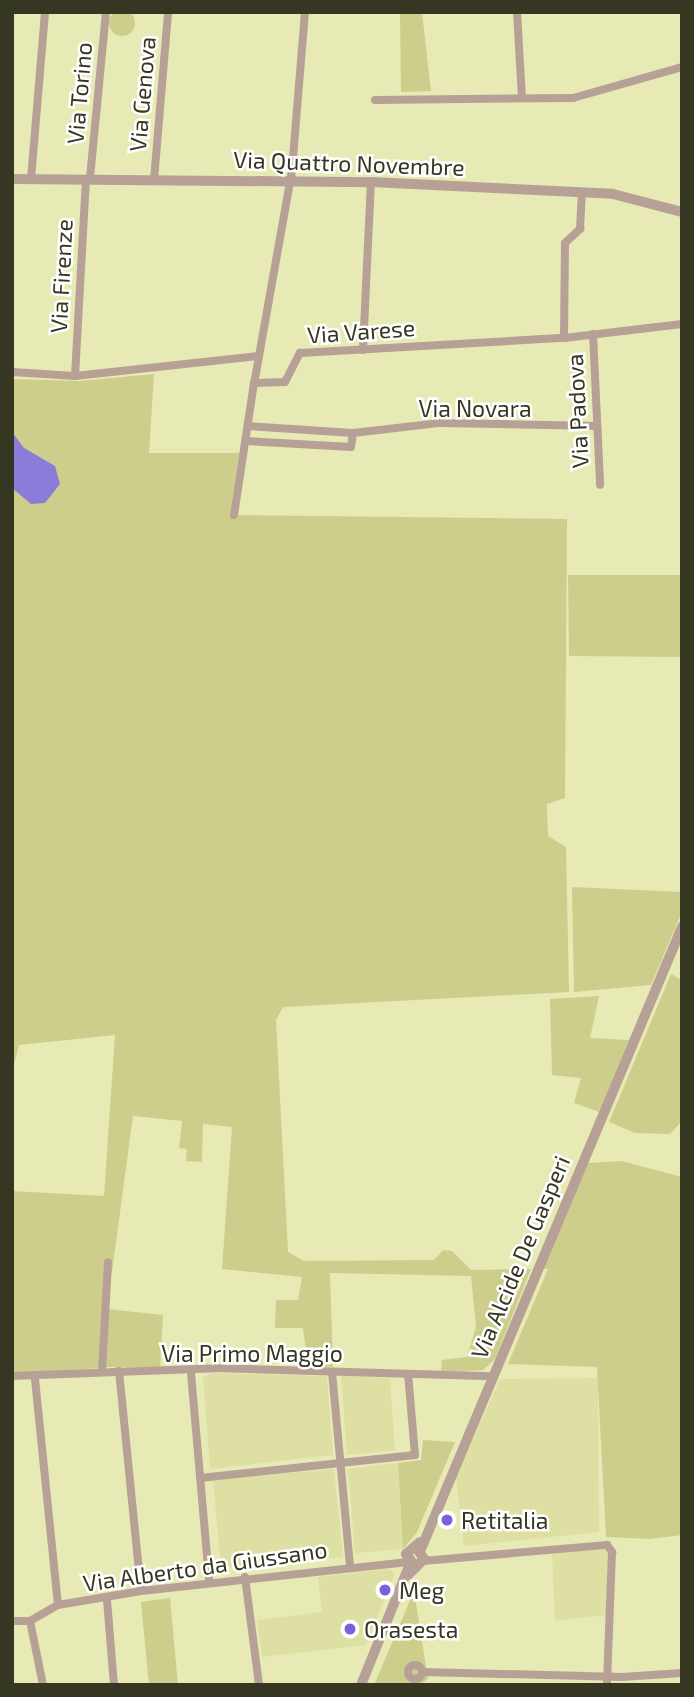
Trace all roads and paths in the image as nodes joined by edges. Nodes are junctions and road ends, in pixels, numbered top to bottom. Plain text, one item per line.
1 (45, 12) edge
2 (106, 12) edge
3 (168, 12) edge
4 (305, 12) edge
5 (517, 12) edge
6 (682, 67) edge
7 (522, 98) junction
8 (375, 100) dead end
9 (88, 178) junction
10 (12, 179) edge
11 (31, 179) junction
12 (287, 179) junction
13 (154, 180) junction
14 (371, 182) junction
15 (582, 193) junction
16 (682, 212) edge
17 (682, 324) edge
18 (593, 334) junction
19 (564, 338) junction
20 (363, 350) junction
21 (258, 356) junction
22 (12, 372) edge
23 (75, 376) junction
24 (254, 383) junction
25 (248, 426) junction
26 (597, 426) junction
27 (353, 433) junction
28 (246, 441) junction
29 (600, 485) dead end
30 (234, 515) dead end
31 (682, 927) edge
32 (108, 1262) dead end
33 (119, 1370) junction
34 (102, 1372) junction
35 (332, 1372) junction
36 (191, 1373) junction
37 (408, 1374) junction
38 (12, 1376) edge
39 (492, 1377) junction
40 (35, 1379) junction
41 (340, 1464) junction
42 (200, 1478) junction
43 (416, 1555) junction
44 (350, 1565) junction
45 (245, 1577) junction
46 (209, 1580) junction
47 (141, 1591) junction
48 (107, 1600) junction
49 (58, 1605) junction
50 (12, 1621) edge
51 (30, 1621) junction
52 (422, 1672) dead end
53 (682, 1672) edge
54 (607, 1680) edge
55 (43, 1685) edge
56 (114, 1685) edge
57 (259, 1685) edge
58 (361, 1685) edge

1 - 11 street
2 - 9 street, Via Torino
3 - 13 street, Via Genova
4 - 12 street
5 - 7 street
6 - 7 street
7 - 8 street
9 - 11 street, Via Quattro Novembre
9 - 13 street, Via Quattro Novembre
9 - 23 street, Via Firenze
10 - 11 street, Via Quattro Novembre
12 - 13 street, Via Quattro Novembre
12 - 14 street, Via Quattro Novembre
12 - 21 street
14 - 15 street, Via Quattro Novembre
14 - 20 street
15 - 16 street, Via Quattro Novembre
15 - 19 street
17 - 18 street, Via Varese
18 - 19 street, Via Varese
18 - 26 street, Via Padova
19 - 20 street, Via Varese
20 - 24 street, Via Varese
21 - 23 street
21 - 24 street
22 - 23 street
24 - 25 street
25 - 27 street, Via Novara
25 - 28 street
26 - 27 street, Via Novara
26 - 29 street, Via Padova
27 - 28 street, Via Novara
28 - 30 street
31 - 39 street, Via Alcide De Gasperi
32 - 34 street
33 - 34 street, Via Primo Maggio
33 - 36 street, Via Primo Maggio
33 - 47 street
34 - 40 street, Via Primo Maggio
35 - 36 street, Via Primo Maggio
35 - 37 street, Via Primo Maggio
35 - 41 street
36 - 42 street
37 - 39 street, Via Primo Maggio
37 - 41 street
38 - 40 street, Via Primo Maggio
39 - 43 street, Via Alcide De Gasperi
40 - 49 street
41 - 42 street
41 - 44 street
42 - 46 street
43 - 44 street, Via Alberto da Giussano
43 - 54 street, Via Alberto da Giussano
43 - 58 street, Via Alcide De Gasperi
44 - 45 street, Via Alberto da Giussano
45 - 46 street, Via Alberto da Giussano
45 - 57 street
46 - 47 street, Via Alberto da Giussano
47 - 48 street, Via Alberto da Giussano
48 - 49 street, Via Alberto da Giussano
48 - 56 street
49 - 51 street, Via Alberto da Giussano
50 - 51 street
51 - 55 street
52 - 54 street
53 - 54 street

